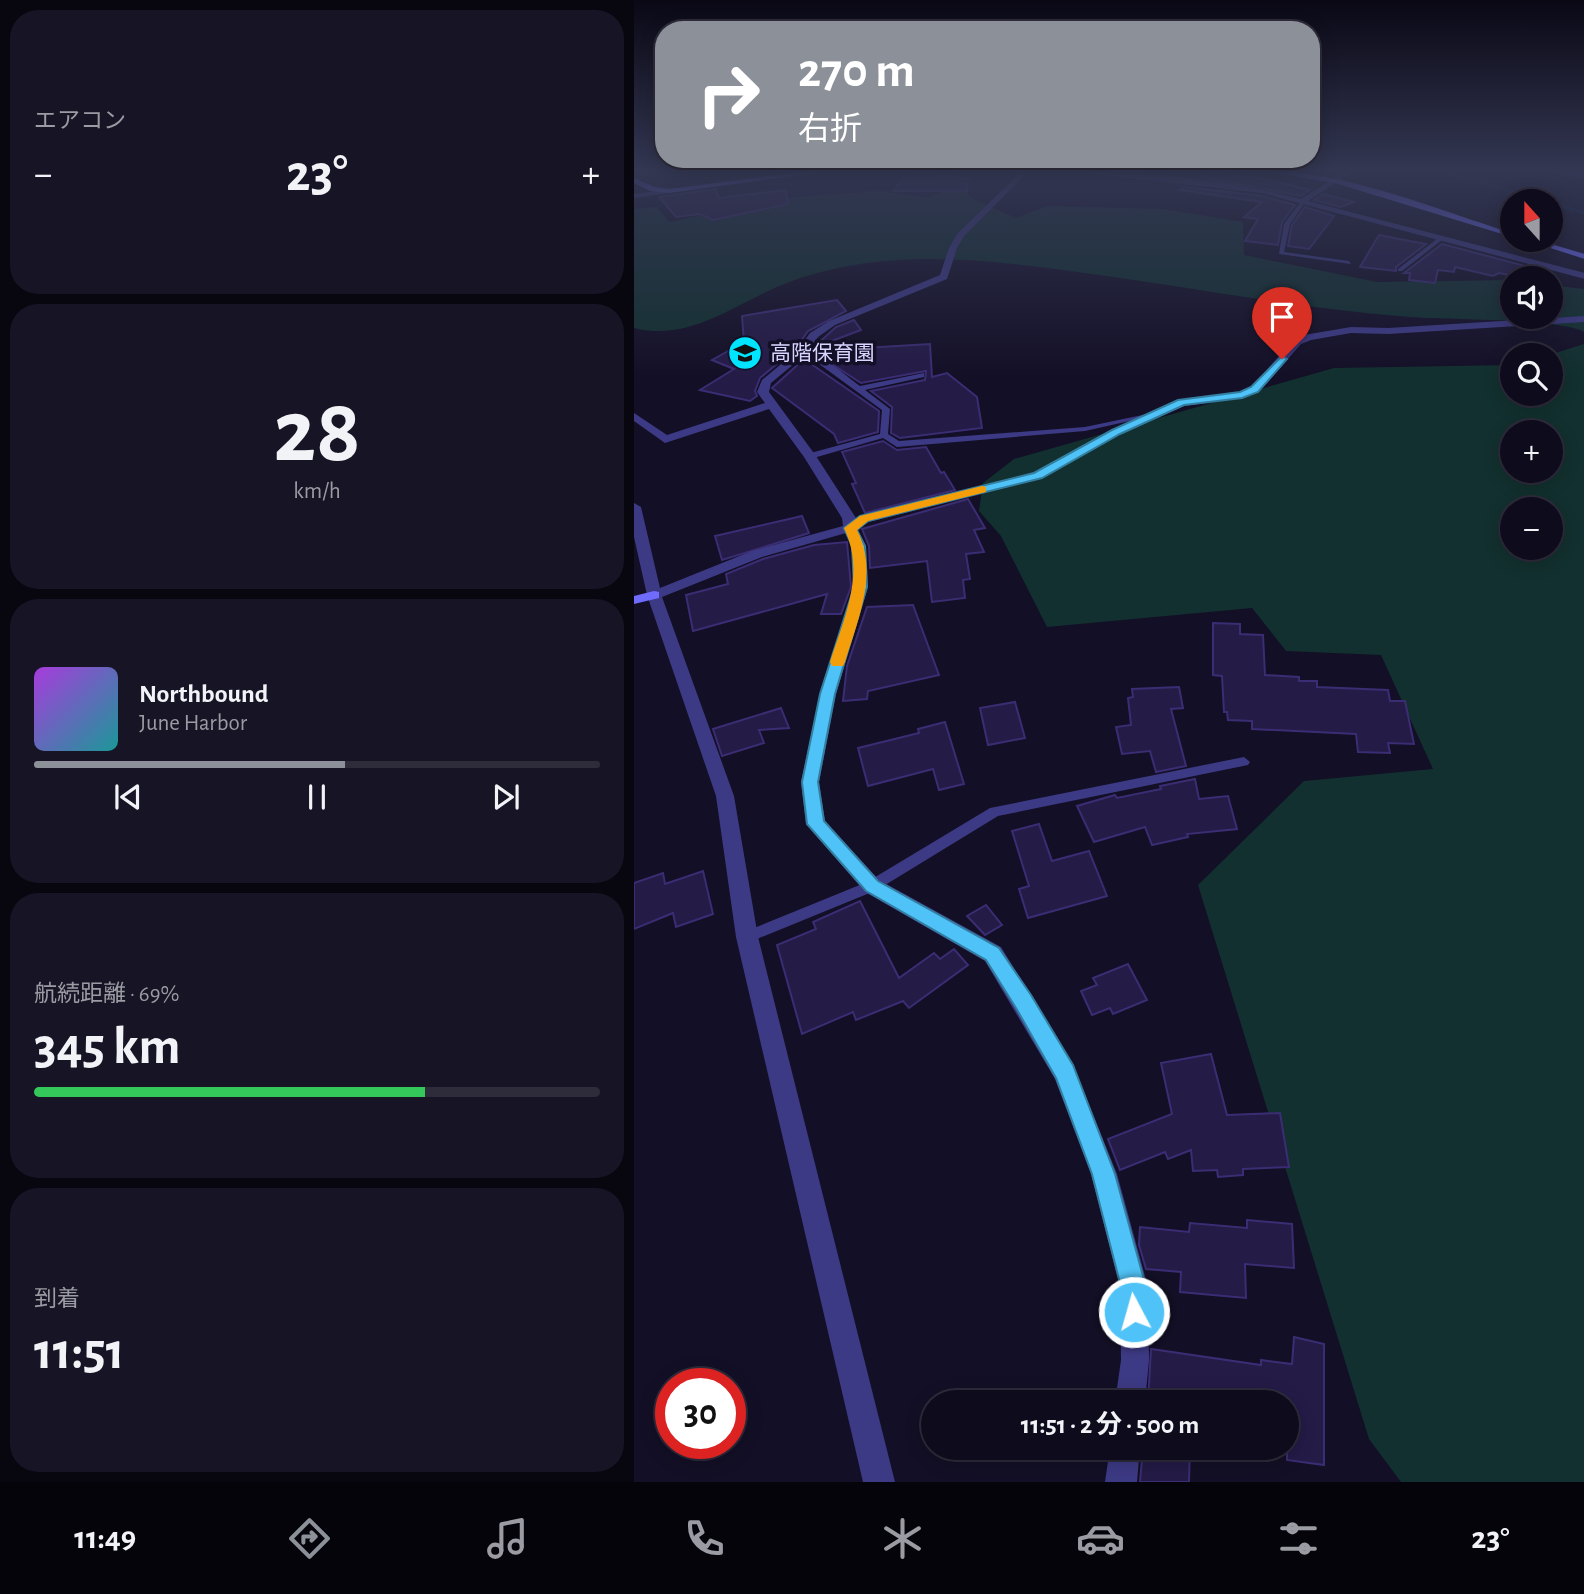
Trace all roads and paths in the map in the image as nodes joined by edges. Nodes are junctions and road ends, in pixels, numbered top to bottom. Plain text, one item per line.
1 (958, 239) edge
2 (1284, 239) edge
3 (1435, 239) edge
4 (1438, 240) junction
5 (1563, 251) edge
6 (1584, 257) edge
7 (1349, 263) dead end
8 (1400, 270) dead end
9 (1584, 276) edge
10 (1584, 319) edge
11 (803, 352) junction
12 (921, 375) dead end
13 (859, 389) junction
14 (769, 405) junction
15 (1152, 415) junction
16 (634, 416) edge
17 (884, 435) junction
18 (810, 456) junction
19 (634, 507) edge
20 (850, 528) junction
21 (644, 597) edge
22 (1244, 762) dead end
23 (872, 886) junction
24 (747, 937) junction
25 (1131, 1390) edge
26 (1124, 1460) edge
27 (879, 1482) edge
28 (1121, 1482) edge

1 - 11 street
2 - 7 lane
3 - 4 street
4 - 8 lane
4 - 9 street
5 - 6 main road
10 - 15 street
11 - 13 lane
11 - 14 street
12 - 13 lane
13 - 17 lane
14 - 16 street
14 - 18 street
15 - 17 lane
15 - 20 street
17 - 18 lane
18 - 20 street
19 - 21 street
20 - 21 street
20 - 23 street
21 - 24 street
22 - 23 lane
23 - 24 lane
23 - 25 street
24 - 27 street
26 - 28 street

